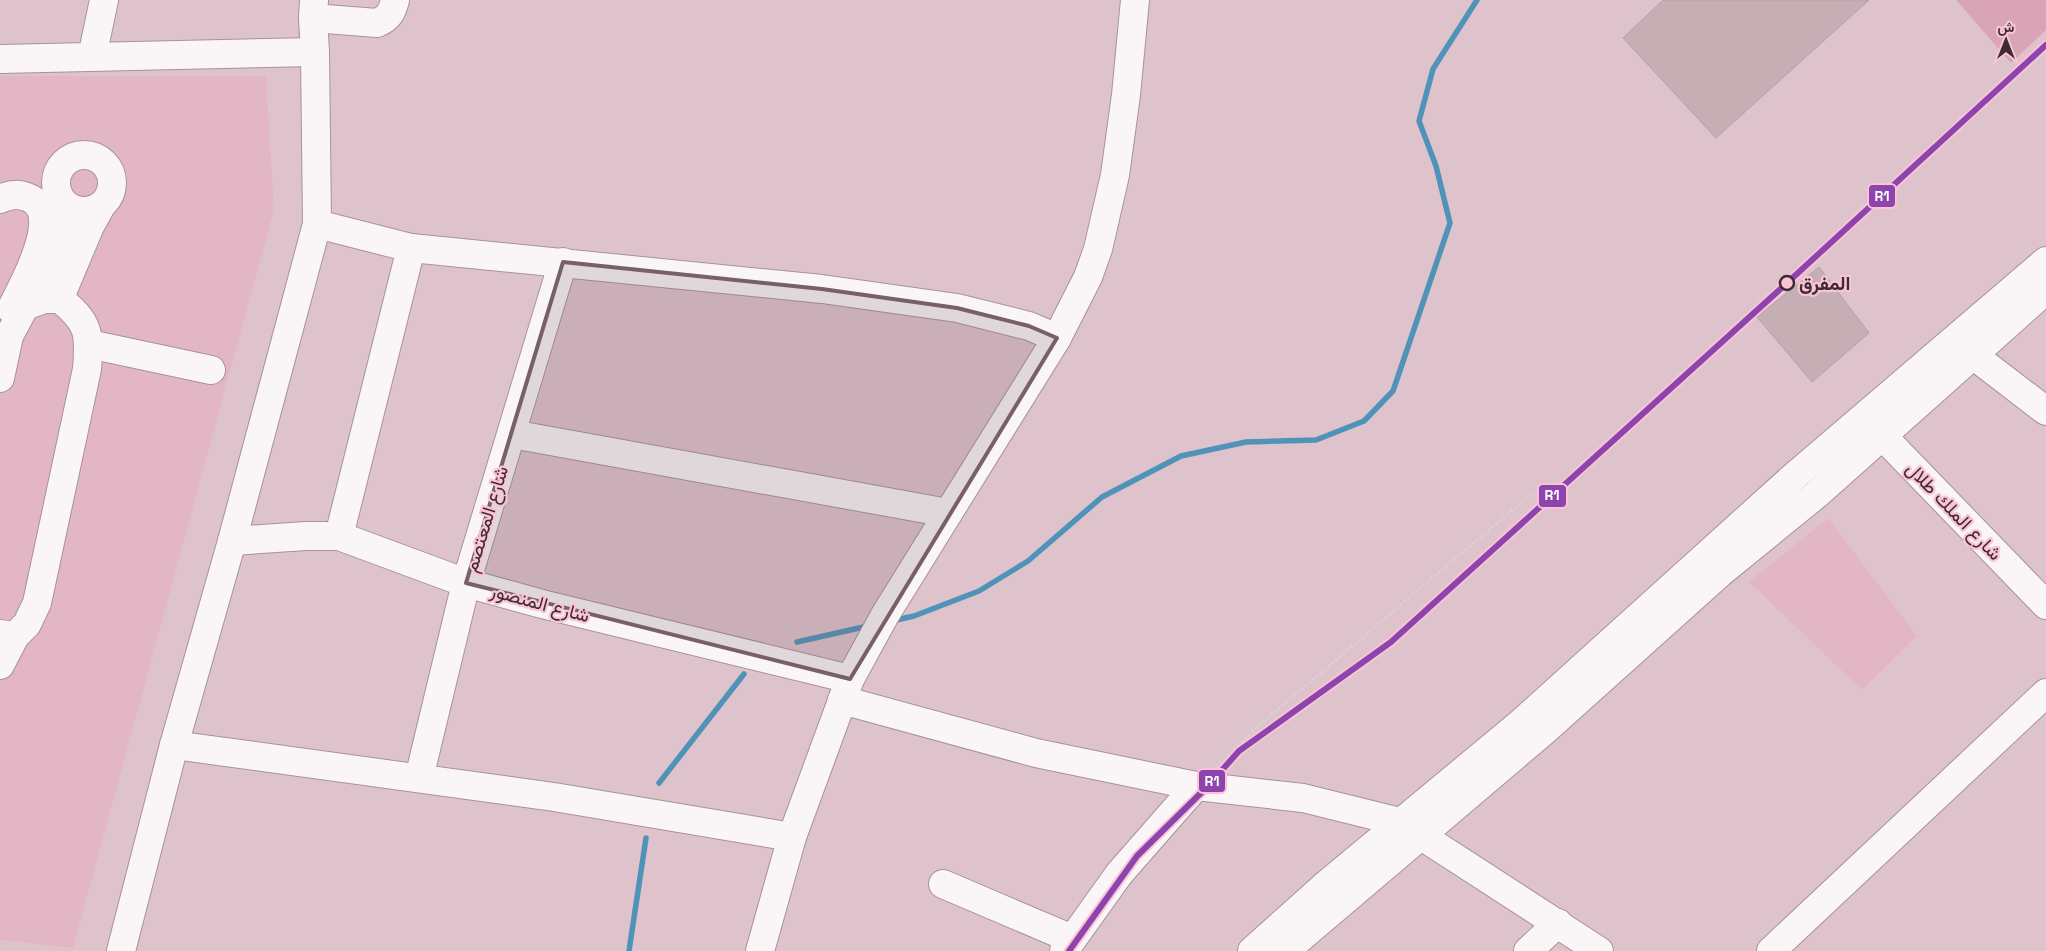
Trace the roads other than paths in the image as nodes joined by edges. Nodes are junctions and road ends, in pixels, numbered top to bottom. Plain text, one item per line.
1 (104, 0) edge
2 (395, 0) edge
3 (1135, 0) edge
4 (314, 9) edge
5 (315, 52) junction
6 (92, 57) junction
7 (0, 59) edge
8 (58, 194) junction
9 (0, 199) edge
10 (101, 206) junction
11 (317, 224) junction
12 (411, 248) junction
13 (2046, 261) edge
14 (563, 262) junction
15 (2046, 290) edge
16 (6, 299) edge
17 (52, 299) junction
18 (9, 336) junction
19 (1057, 338) junction
20 (89, 344) junction
21 (1973, 355) junction
22 (211, 370) dead end
23 (0, 378) edge
24 (2046, 411) edge
25 (1864, 417) junction
26 (512, 434) junction
27 (1882, 436) junction
28 (948, 513) junction
29 (339, 536) junction
30 (232, 541) junction
31 (1713, 564) junction
32 (466, 583) junction
33 (2046, 605) edge
34 (7, 635) edge
35 (0, 665) edge
36 (850, 680) junction
37 (2046, 692) edge
38 (174, 744) junction
39 (419, 778) junction
40 (1196, 786) junction
41 (1411, 828) junction
42 (792, 837) junction
43 (943, 884) dead end
44 (1558, 923) junction
45 (1068, 945) edge
46 (121, 951) edge
47 (760, 951) edge
48 (1252, 951) edge
49 (1285, 951) edge
50 (1528, 951) edge
51 (1600, 951) edge
52 (1771, 951) edge

1 - 6 street
2 - 4 street
3 - 19 street
4 - 5 street
5 - 6 street
5 - 11 street
6 - 7 street
8 - 10 street
8 - 10 street
8 - 17 street
9 - 16 street
10 - 17 street
11 - 12 street
11 - 30 street
12 - 14 street
12 - 29 street
13 - 25 street
14 - 19 street
14 - 26 street, شارع المعتصم
15 - 21 street
16 - 18 street
17 - 18 street
17 - 20 street
18 - 23 street
19 - 28 street
20 - 22 street
20 - 34 street
21 - 24 street
21 - 27 street
25 - 27 street, شارع الملك طلال
25 - 31 street
26 - 28 street
26 - 32 street, شارع المعتصم
27 - 31 street
27 - 33 street, شارع الملك طلال
28 - 36 street
29 - 30 street, شارع المنصور
29 - 32 street, شارع المنصور
30 - 38 street
31 - 41 street
31 - 41 street
32 - 36 street, شارع المنصور
32 - 39 street, شارع المعتصم
34 - 35 street
36 - 40 street, شارع المنصور
36 - 42 street
37 - 52 street
38 - 39 street
38 - 46 street
39 - 42 street
40 - 41 street, شارع المنصور
40 - 45 street
41 - 44 street, شارع المنصور
41 - 48 street
41 - 49 street
42 - 47 street
43 - 45 street
44 - 50 street
44 - 51 street, شارع المنصور

